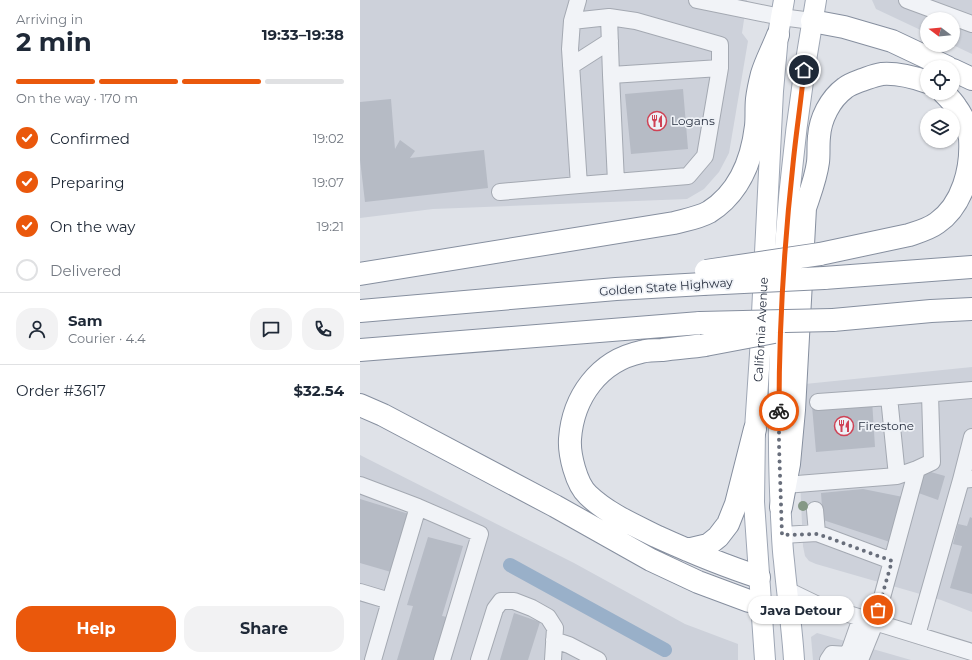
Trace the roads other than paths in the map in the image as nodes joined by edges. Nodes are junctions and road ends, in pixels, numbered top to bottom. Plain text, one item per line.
1 (578, 0) edge
2 (697, 0) edge
3 (907, 0) edge
4 (814, 10) edge
5 (609, 17) junction
6 (781, 17) edge
7 (572, 21) junction
8 (972, 24) edge
9 (610, 41) junction
10 (932, 60) edge
11 (572, 66) junction
12 (720, 68) junction
13 (804, 70) junction
14 (960, 73) edge
15 (612, 75) junction
16 (920, 79) edge
17 (972, 79) edge
18 (950, 100) edge
19 (616, 182) junction
20 (579, 185) junction
21 (500, 192) dead end
22 (805, 208) junction
23 (972, 267) edge
24 (360, 274) edge
25 (704, 277) junction
26 (972, 309) edge
27 (360, 311) edge
28 (833, 320) junction
29 (360, 350) edge
30 (972, 390) edge
31 (930, 394) junction
32 (889, 397) junction
33 (818, 402) dead end
34 (360, 405) edge
35 (755, 429) junction
36 (972, 436) edge
37 (917, 470) junction
38 (897, 476) junction
39 (967, 479) edge
40 (360, 485) edge
41 (785, 485) junction
42 (418, 507) junction
43 (781, 507) junction
44 (815, 510) dead end
45 (818, 534) junction
46 (782, 535) junction
47 (687, 550) junction
48 (892, 561) junction
49 (759, 577) junction
50 (787, 590) junction
51 (360, 592) edge
52 (390, 601) junction
53 (761, 603) junction
54 (868, 620) junction
55 (917, 635) junction
56 (554, 640) junction
57 (970, 652) edge
58 (373, 660) edge
59 (442, 660) edge
60 (479, 660) edge
61 (553, 660) edge
62 (598, 660) edge
63 (765, 660) edge
64 (794, 660) edge
65 (828, 660) edge
66 (860, 660) edge

1 - 7 street
2 - 6 street
3 - 8 street
4 - 6 street
4 - 10 highway
4 - 13 main road, California Avenue
5 - 7 street
5 - 9 street
5 - 12 street
6 - 24 highway
6 - 35 main road, California Avenue
7 - 11 street
9 - 11 street
9 - 15 street
11 - 20 street
12 - 15 street
12 - 19 street
13 - 22 main road
13 - 43 main road, California Avenue
14 - 17 highway
15 - 19 street
16 - 22 highway
18 - 25 highway, bridge
19 - 20 street
20 - 21 street
22 - 41 highway
23 - 25 highway, Golden State Highway, bridge
25 - 27 highway, Golden State Highway
26 - 28 highway
28 - 29 highway, bridge
28 - 47 highway, bridge
30 - 31 street
31 - 32 street
31 - 37 street
32 - 33 street
32 - 38 street
34 - 53 highway
35 - 47 highway
35 - 49 main road, California Avenue
36 - 39 street
37 - 38 street
37 - 48 street
38 - 41 street
39 - 55 street
40 - 42 street
41 - 43 highway
42 - 52 street
42 - 59 street
43 - 46 main road, California Avenue
44 - 45 street
45 - 46 street
45 - 48 street
46 - 50 main road, California Avenue
47 - 49 highway
48 - 54 street
49 - 50 main road
49 - 53 main road, California Avenue
50 - 53 main road
50 - 54 street
50 - 64 main road, California Avenue
51 - 52 street
52 - 58 street
53 - 63 main road, California Avenue
54 - 55 street
54 - 65 street
54 - 66 street
55 - 57 street
56 - 60 street
56 - 61 street
56 - 62 street

